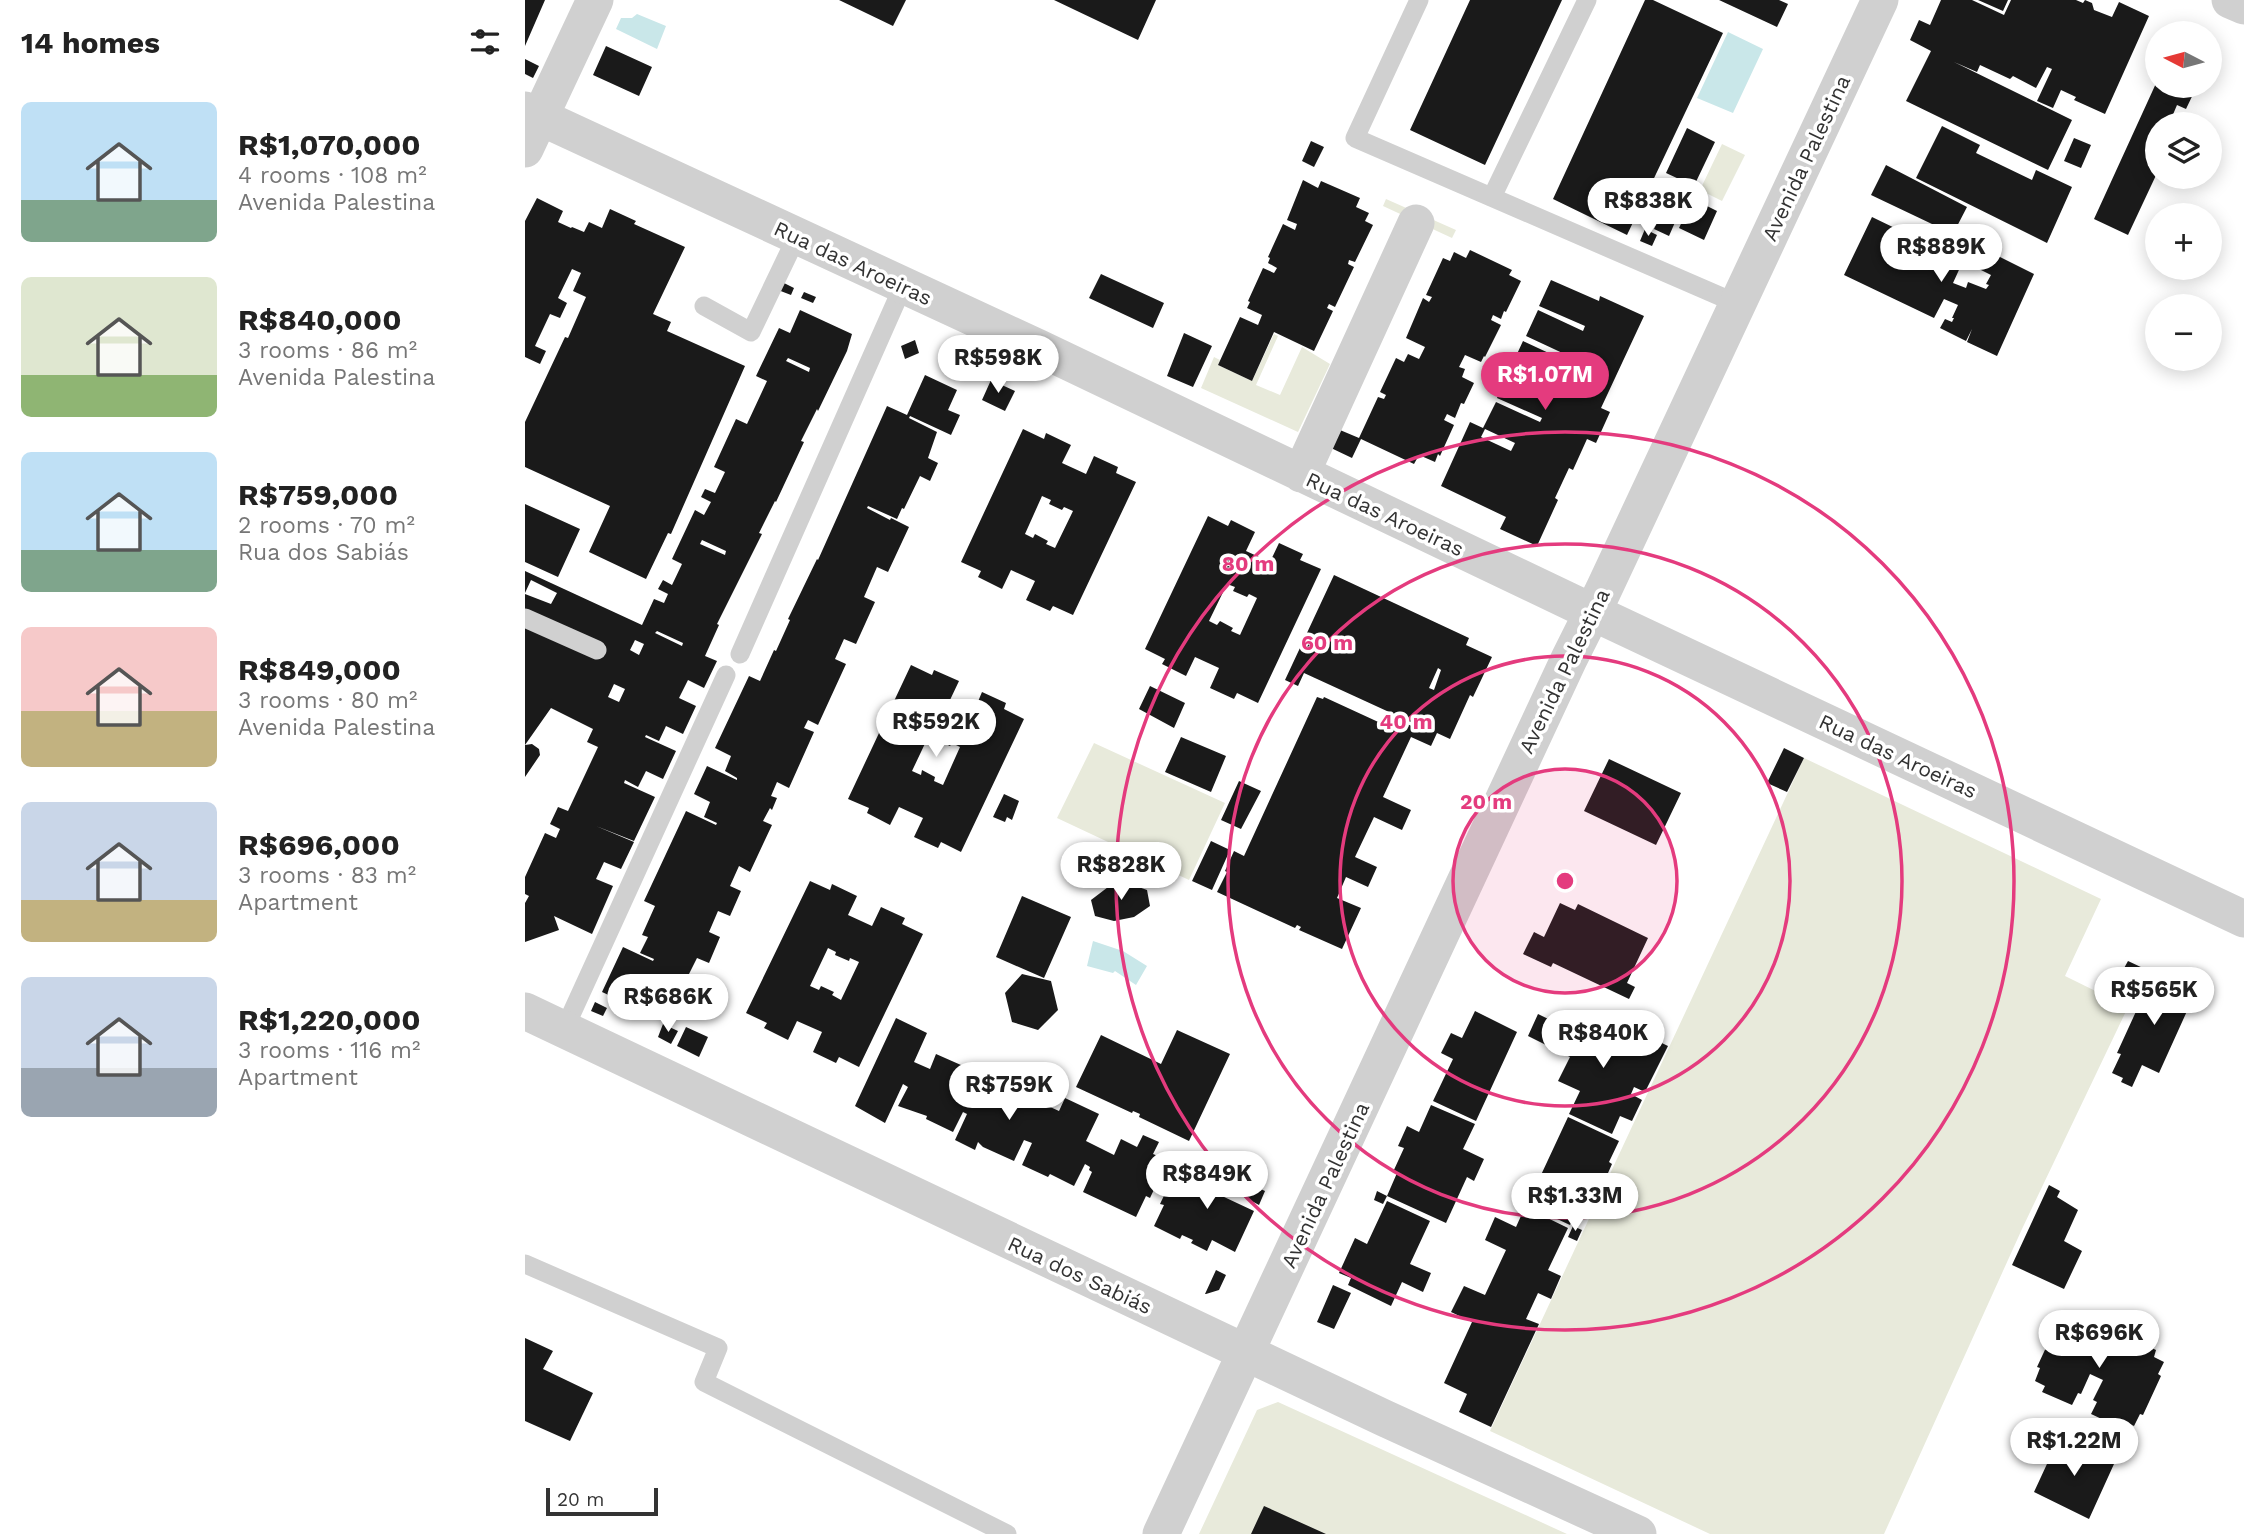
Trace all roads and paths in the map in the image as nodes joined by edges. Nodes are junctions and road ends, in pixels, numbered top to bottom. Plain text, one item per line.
1 (595, 0) edge
2 (1419, 0) edge
3 (1587, 0) edge
4 (1880, 0) edge
5 (2230, 0) edge
6 (2244, 6) edge
7 (530, 125) edge
8 (1492, 197) junction
9 (1416, 223) dead end
10 (797, 236) junction
11 (903, 286) junction
12 (1738, 304) junction
13 (704, 306) dead end
14 (1301, 474) junction
15 (1592, 612) junction
16 (525, 618) edge
17 (597, 650) dead end
18 (740, 654) dead end
19 (726, 675) dead end
20 (2244, 919) edge
21 (525, 1011) edge
22 (564, 1030) junction
23 (525, 1264) edge
24 (1246, 1354) junction
25 (1630, 1532) edge
26 (1007, 1534) edge
27 (1161, 1534) edge

1 - 7 street
2 - 8 lane
3 - 8 lane
4 - 12 street, Avenida Palestina
5 - 6 street
7 - 10 street, Rua das Aroeiras
8 - 12 lane
9 - 14 street
10 - 11 street, Rua das Aroeiras
10 - 13 lane
11 - 14 street, Rua das Aroeiras
11 - 18 lane
12 - 15 street, Avenida Palestina
14 - 15 street, Rua das Aroeiras
15 - 20 street, Rua das Aroeiras
15 - 24 street, Avenida Palestina
16 - 17 lane
19 - 22 lane
21 - 22 street, Rua dos Sabiás
22 - 24 street, Rua dos Sabiás
23 - 26 lane
24 - 25 street, Rua dos Sabiás
24 - 27 street, Avenida Palestina

